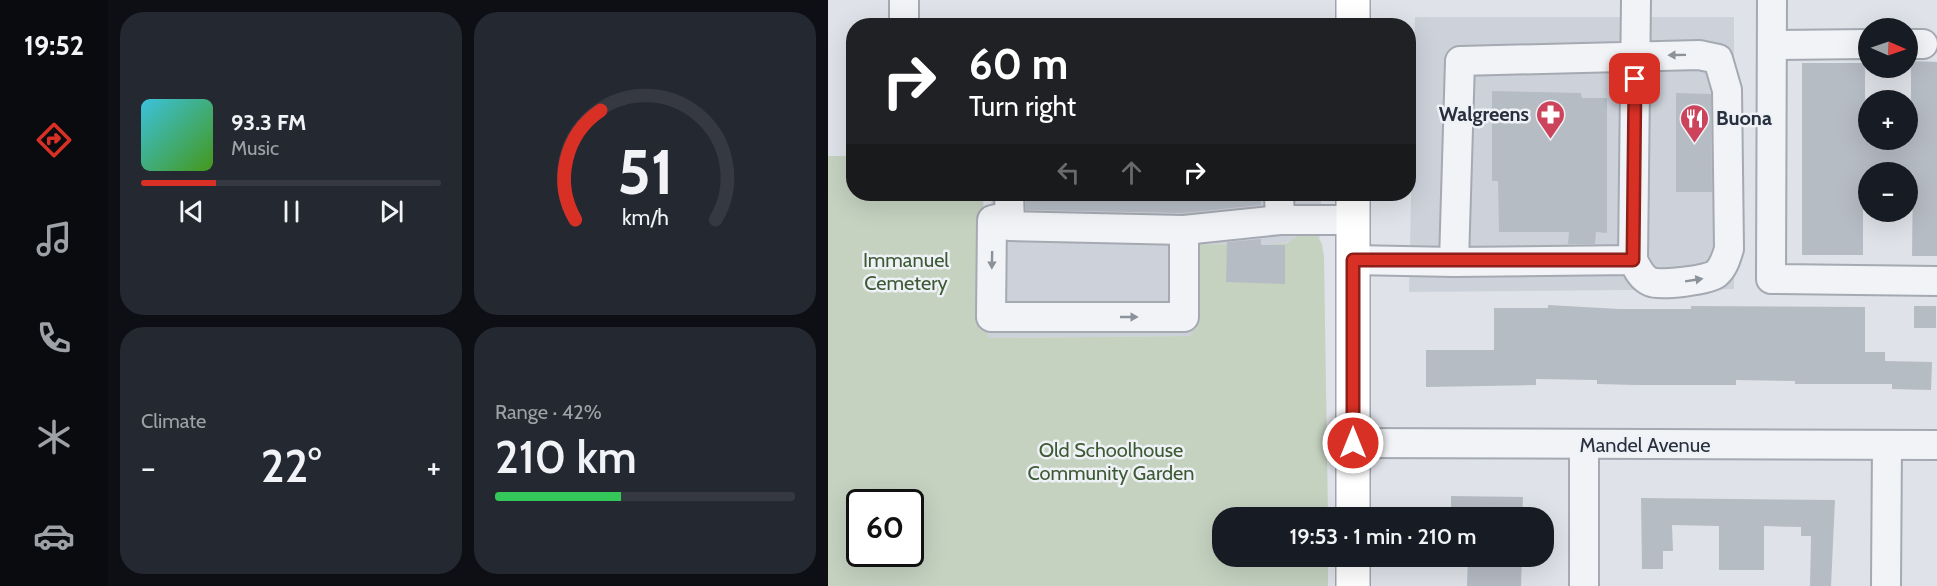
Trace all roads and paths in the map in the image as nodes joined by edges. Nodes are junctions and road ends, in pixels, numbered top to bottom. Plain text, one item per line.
1 (904, 0) edge
2 (1353, 0) edge
3 (1636, 0) edge
4 (1772, 0) edge
5 (904, 18) edge
6 (1353, 18) edge
7 (1858, 44) edge
8 (1772, 45) junction
9 (1635, 56) junction
10 (1010, 205) edge
11 (1279, 207) edge
12 (1353, 207) edge
13 (1184, 231) junction
14 (1353, 260) junction
15 (1633, 260) junction
16 (1454, 262) junction
17 (1937, 281) edge
18 (1353, 443) junction
19 (1584, 445) junction
20 (1887, 445) junction
21 (1937, 445) edge
22 (1353, 507) edge
23 (1353, 567) edge
24 (1353, 586) edge
25 (1584, 586) edge
26 (1886, 586) edge

1 - 5 street
2 - 6 main road
3 - 9 street
4 - 8 street
7 - 8 street
8 - 17 street
9 - 15 street
15 -> 9 street
9 - 16 street
10 - 13 street
10 -> 13 street
11 - 12 street
11 - 13 street
12 - 14 main road
14 - 16 street
14 - 18 main road
15 - 16 street
18 - 19 street, Mandel Avenue
18 - 22 main road
19 - 20 street, Mandel Avenue
19 - 25 street
20 - 21 street, Mandel Avenue
20 - 26 street
23 - 24 main road

